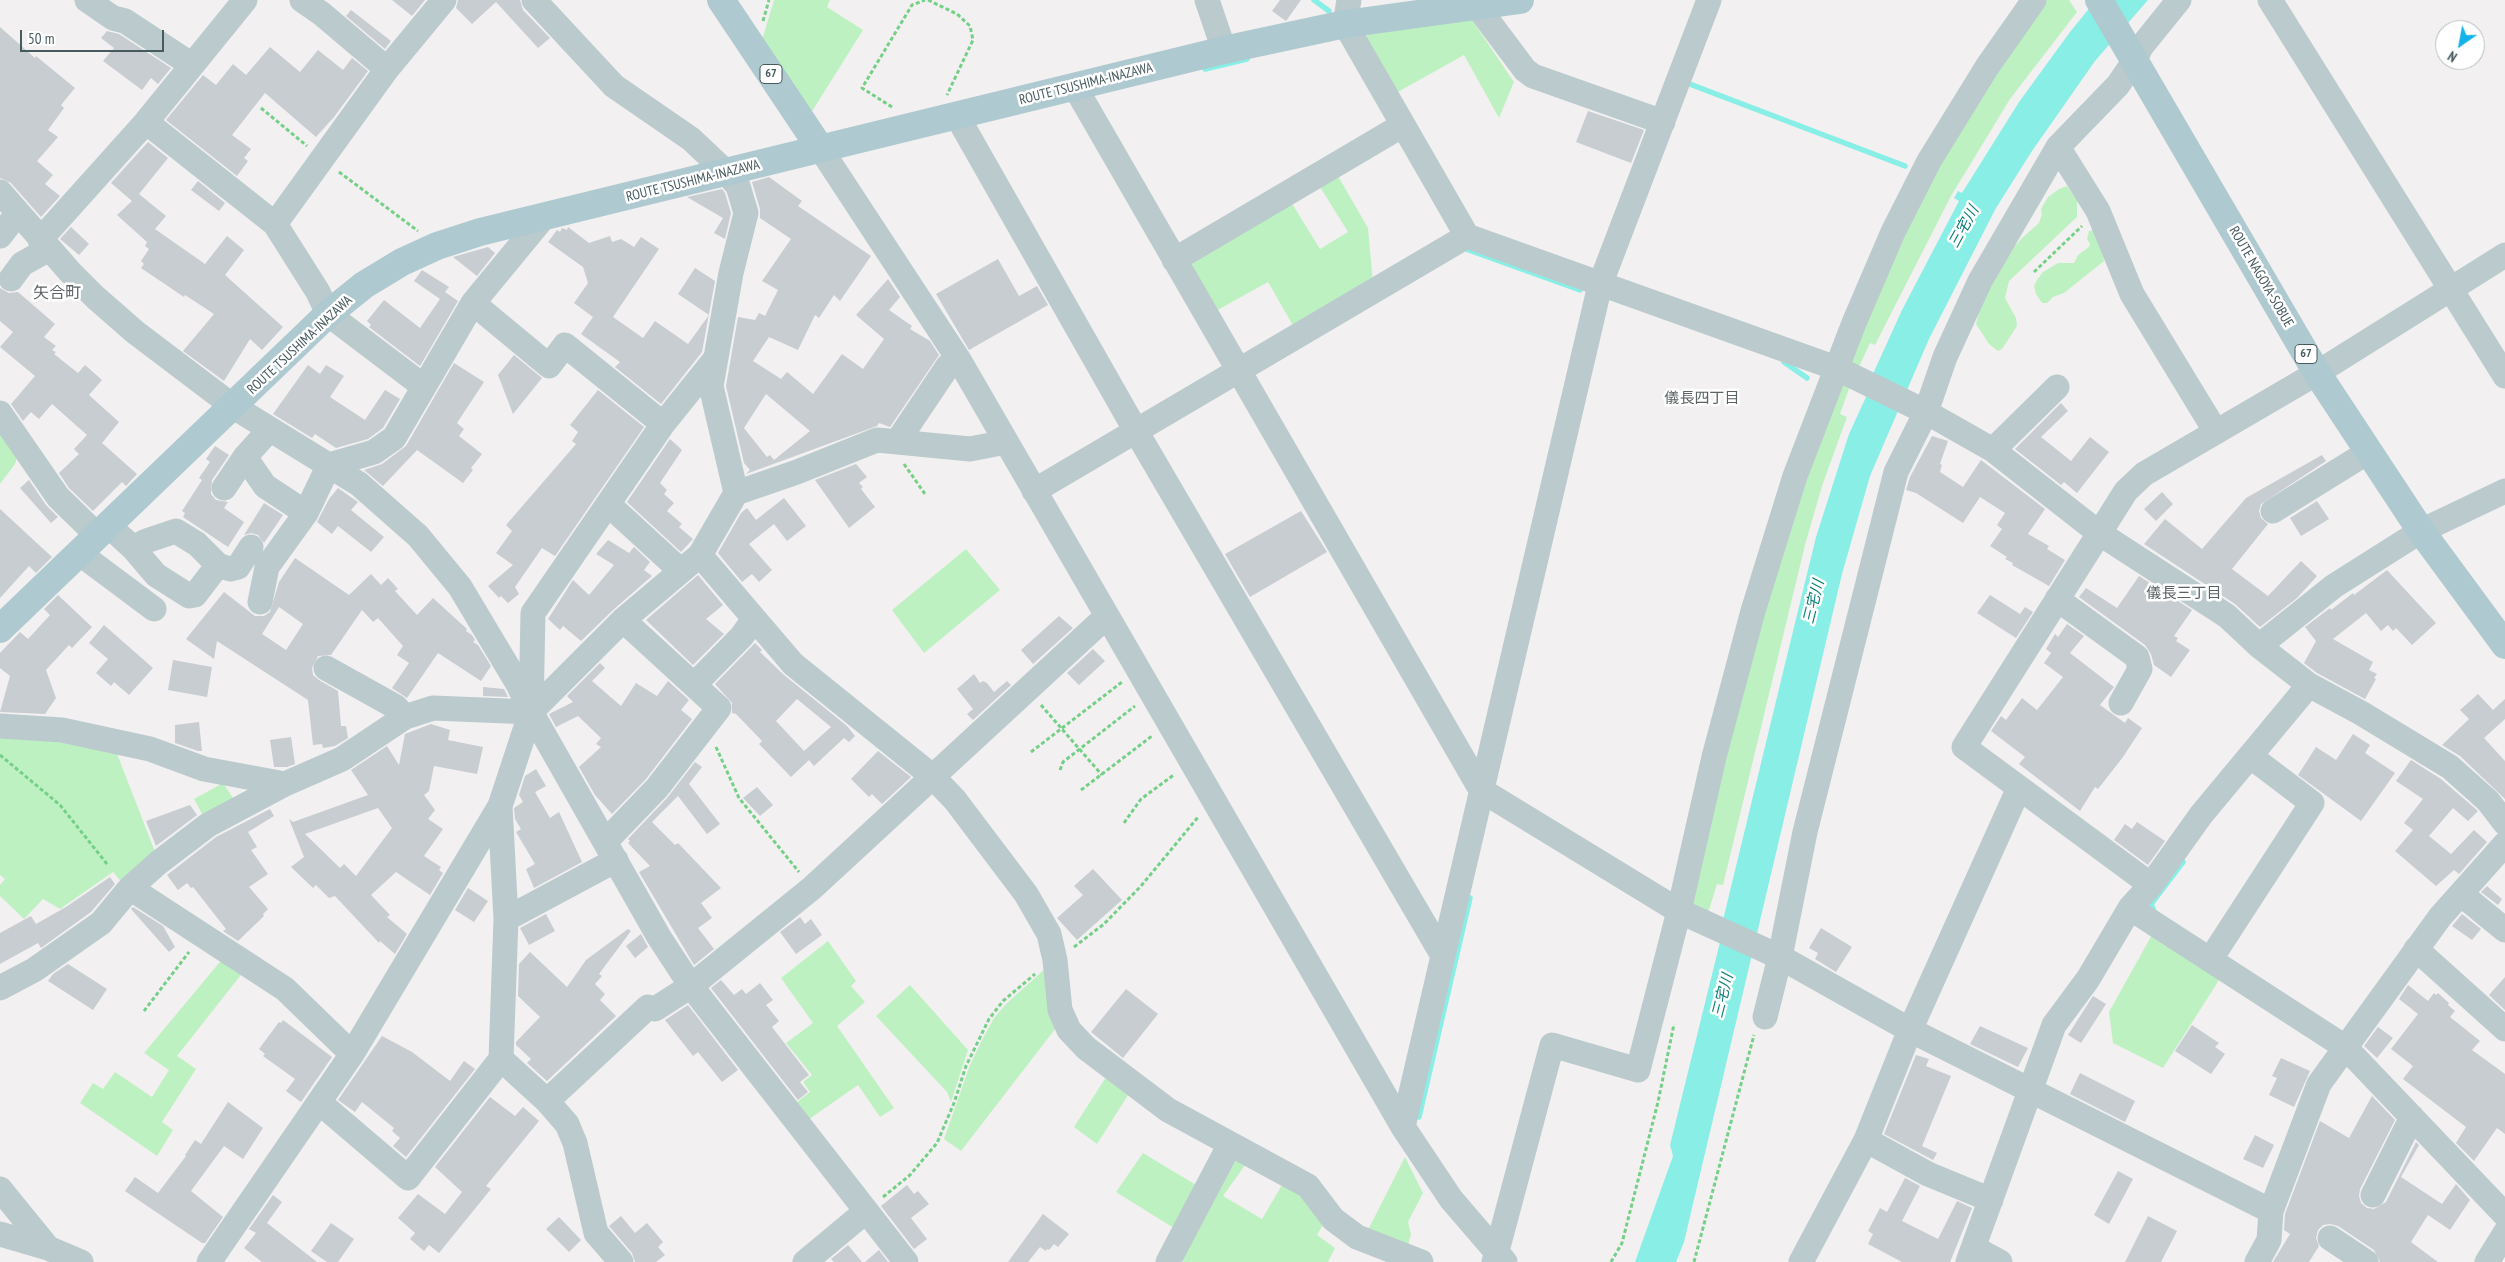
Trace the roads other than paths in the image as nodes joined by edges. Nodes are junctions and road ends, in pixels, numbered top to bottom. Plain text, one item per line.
1 (87, 0) edge
2 (245, 0) edge
3 (302, 0) edge
4 (444, 0) edge
5 (534, 0) edge
6 (720, 0) edge
7 (1207, 0) edge
8 (1520, 0) edge
9 (1709, 0) edge
10 (2034, 0) edge
11 (2099, 0) edge
12 (2179, 0) edge
13 (2270, 0) edge
14 (1478, 6) junction
15 (1347, 12) edge
16 (1224, 50) junction
17 (2132, 55) junction
18 (192, 65) junction
19 (387, 69) junction
20 (1075, 87) junction
21 (949, 118) junction
22 (146, 122) junction
23 (1662, 122) junction
24 (1403, 125) junction
25 (2058, 147) junction
26 (820, 148) junction
27 (726, 172) junction
28 (0, 192) edge
29 (17, 214) junction
30 (542, 218) junction
31 (275, 224) junction
32 (0, 236) edge
33 (1467, 236) junction
34 (44, 245) junction
35 (2505, 255) edge
36 (1174, 260) junction
37 (11, 279) dead end
38 (1600, 285) junction
39 (2451, 289) junction
40 (473, 303) junction
41 (328, 314) junction
42 (716, 358) junction
43 (959, 360) junction
44 (1238, 371) junction
45 (1844, 372) junction
46 (2317, 373) junction
47 (2505, 376) edge
48 (422, 386) junction
49 (2057, 387) dead end
50 (234, 407) junction
51 (1922, 410) junction
52 (0, 413) edge
53 (664, 424) junction
54 (270, 429) junction
55 (1136, 431) junction
56 (2216, 432) junction
57 (893, 441) junction
58 (1006, 442) junction
59 (1993, 450) junction
60 (2368, 452) junction
61 (245, 457) junction
62 (330, 464) junction
63 (224, 488) dead end
64 (1034, 491) junction
65 (2505, 491) edge
66 (736, 493) junction
67 (608, 504) junction
68 (2273, 511) dead end
69 (306, 513) junction
70 (2421, 531) junction
71 (2099, 533) junction
72 (95, 538) junction
73 (251, 547) dead end
74 (133, 548) junction
75 (700, 555) junction
76 (218, 565) junction
77 (681, 571) junction
78 (2058, 599) junction
79 (260, 602) dead end
80 (154, 609) dead end
81 (1106, 616) junction
82 (754, 619) junction
83 (623, 620) junction
84 (0, 629) edge
85 (2505, 645) edge
86 (2259, 646) junction
87 (326, 668) dead end
88 (2309, 685) junction
89 (694, 686) junction
90 (2121, 703) dead end
91 (531, 712) junction
92 (405, 717) junction
93 (0, 726) edge
94 (2250, 756) junction
95 (932, 776) junction
96 (285, 784) junction
97 (2020, 788) junction
98 (1481, 790) junction
99 (500, 806) junction
100 (2505, 823) edge
101 (2505, 844) edge
102 (611, 850) junction
103 (2151, 885) junction
104 (130, 888) junction
105 (2461, 894) junction
106 (2130, 908) junction
107 (1688, 915) junction
108 (506, 919) junction
109 (2505, 930) edge
110 (2416, 949) junction
111 (1776, 955) junction
112 (1443, 956) junction
113 (2210, 960) junction
114 (691, 986) junction
115 (0, 988) edge
116 (1765, 1017) road end
117 (2505, 1029) edge
118 (1910, 1030) junction
119 (2345, 1047) junction
120 (352, 1054) junction
121 (501, 1059) junction
122 (2031, 1091) junction
123 (547, 1100) junction
124 (320, 1103) junction
125 (2412, 1117) junction
126 (1403, 1127) junction
127 (1866, 1140) junction
128 (1230, 1144) junction
129 (0, 1189) edge
130 (2373, 1195) dead end
131 (1991, 1200) junction
132 (2502, 1206) edge
133 (2271, 1210) junction
134 (865, 1212) junction
135 (2505, 1233) edge
136 (0, 1235) edge
137 (2330, 1238) dead end
138 (48, 1248) junction
139 (1971, 1255) edge
140 (1499, 1259) edge
141 (81, 1262) edge
142 (209, 1262) edge
143 (621, 1262) edge
144 (805, 1262) edge
145 (906, 1262) edge
146 (1168, 1262) edge
147 (1421, 1262) edge
148 (1801, 1262) edge
149 (2000, 1262) edge
150 (2257, 1262) edge
151 (2366, 1262) edge
152 (2487, 1262) edge

1 - 18 street
2 - 18 street
3 - 19 street
4 - 19 street
5 - 27 street
6 - 26 main road, 67
7 - 16 street
8 - 14 main road, ROUTE TSUSHIMA-INAZAWA
9 - 23 street
10 - 45 street
11 - 17 main road, ROUTE NAGOYA-SOBUE / 67
12 - 17 street
13 - 39 street
14 - 15 main road, ROUTE TSUSHIMA-INAZAWA
14 - 23 street
15 - 16 main road, ROUTE TSUSHIMA-INAZAWA
15 - 24 street
16 - 20 main road, ROUTE TSUSHIMA-INAZAWA
17 - 25 street
17 - 46 main road, ROUTE NAGOYA-SOBUE / 67
18 - 22 street
19 - 31 street
20 - 21 main road, ROUTE TSUSHIMA-INAZAWA
20 - 36 street
21 - 26 main road, ROUTE TSUSHIMA-INAZAWA
21 - 55 street
22 - 31 street
22 - 34 street
23 - 38 street
24 - 33 street
24 - 36 street
25 - 51 street
25 - 56 street
26 - 27 main road, ROUTE TSUSHIMA-INAZAWA
26 - 43 street
27 - 30 main road, ROUTE TSUSHIMA-INAZAWA
27 - 42 street
28 - 29 street
29 - 32 street
29 - 34 street
30 - 40 street
30 - 41 main road, ROUTE TSUSHIMA-INAZAWA
31 - 41 street
33 - 38 street
33 - 44 street
34 - 37 street
34 - 50 street
35 - 39 street
36 - 44 street
38 - 45 street
38 - 98 street
39 - 46 street
39 - 47 street
40 - 48 street
40 - 53 street
41 - 48 street
41 - 50 main road, ROUTE TSUSHIMA-INAZAWA
42 - 53 street
42 - 66 street
43 - 57 street
43 - 58 street
44 - 55 street
44 - 98 street
45 - 51 street
45 - 107 street
46 - 56 street
46 - 60 main road, ROUTE NAGOYA-SOBUE / 67
48 - 62 street
49 - 59 street
50 - 54 street
50 - 72 main road, ROUTE TSUSHIMA-INAZAWA
51 - 59 street
51 - 111 street
52 - 72 street
53 - 67 street
54 - 61 street
54 - 62 street
55 - 64 street
55 - 112 street
56 - 71 street
57 - 58 street
57 - 66 street
58 - 64 street
59 - 71 street
60 - 68 street
60 - 70 main road, ROUTE NAGOYA-SOBUE / 67
61 - 63 street
61 - 69 street
62 - 69 street
62 - 91 street
64 - 81 street
65 - 70 street
66 - 75 street
67 - 77 street
67 - 91 street
69 - 79 street
70 - 85 main road, ROUTE NAGOYA-SOBUE / 67
70 - 86 street
71 - 78 street
71 - 86 street
72 - 74 street
72 - 80 street
72 - 84 main road, ROUTE TSUSHIMA-INAZAWA
73 - 76 street
74 - 76 street
74 - 76 street
75 - 77 street
75 - 82 street
77 - 83 street
78 - 90 street
78 - 97 street
81 - 95 street
81 - 126 street
82 - 89 street
82 - 95 street
83 - 89 street
83 - 91 street
86 - 88 street
87 - 92 street
88 - 94 street
88 - 100 street
89 - 102 street
91 - 92 street
91 - 99 street
91 - 102 street
92 - 96 street
93 - 96 street
94 - 103 street
94 - 113 street
95 - 114 street
95 - 128 street
96 - 104 street
97 - 103 street
97 - 118 street
98 - 107 street
98 - 112 street
99 - 108 street
99 - 120 street
101 - 105 street
102 - 108 street
102 - 114 street
103 - 106 street
104 - 115 street
104 - 120 street
105 - 109 street
105 - 110 street
106 - 113 street
106 - 122 street
107 - 111 street
107 - 140 street
108 - 121 street
110 - 117 street
110 - 119 street
111 - 116 street
111 - 118 street
112 - 126 street
113 - 119 street
114 - 123 street
114 - 134 street
118 - 122 street
118 - 127 street
119 - 125 street
119 - 133 street
120 - 124 street
121 - 123 street
121 - 124 street
122 - 131 street
122 - 133 street
123 - 143 street
124 - 142 street
125 - 130 street
125 - 132 street
126 - 140 street
127 - 131 street
127 - 148 street
128 - 146 street
128 - 147 street
129 - 138 street
131 - 139 street
133 - 150 street
134 - 144 street
134 - 145 street
135 - 152 street
136 - 138 street
137 - 151 street
138 - 141 street
139 - 149 street

